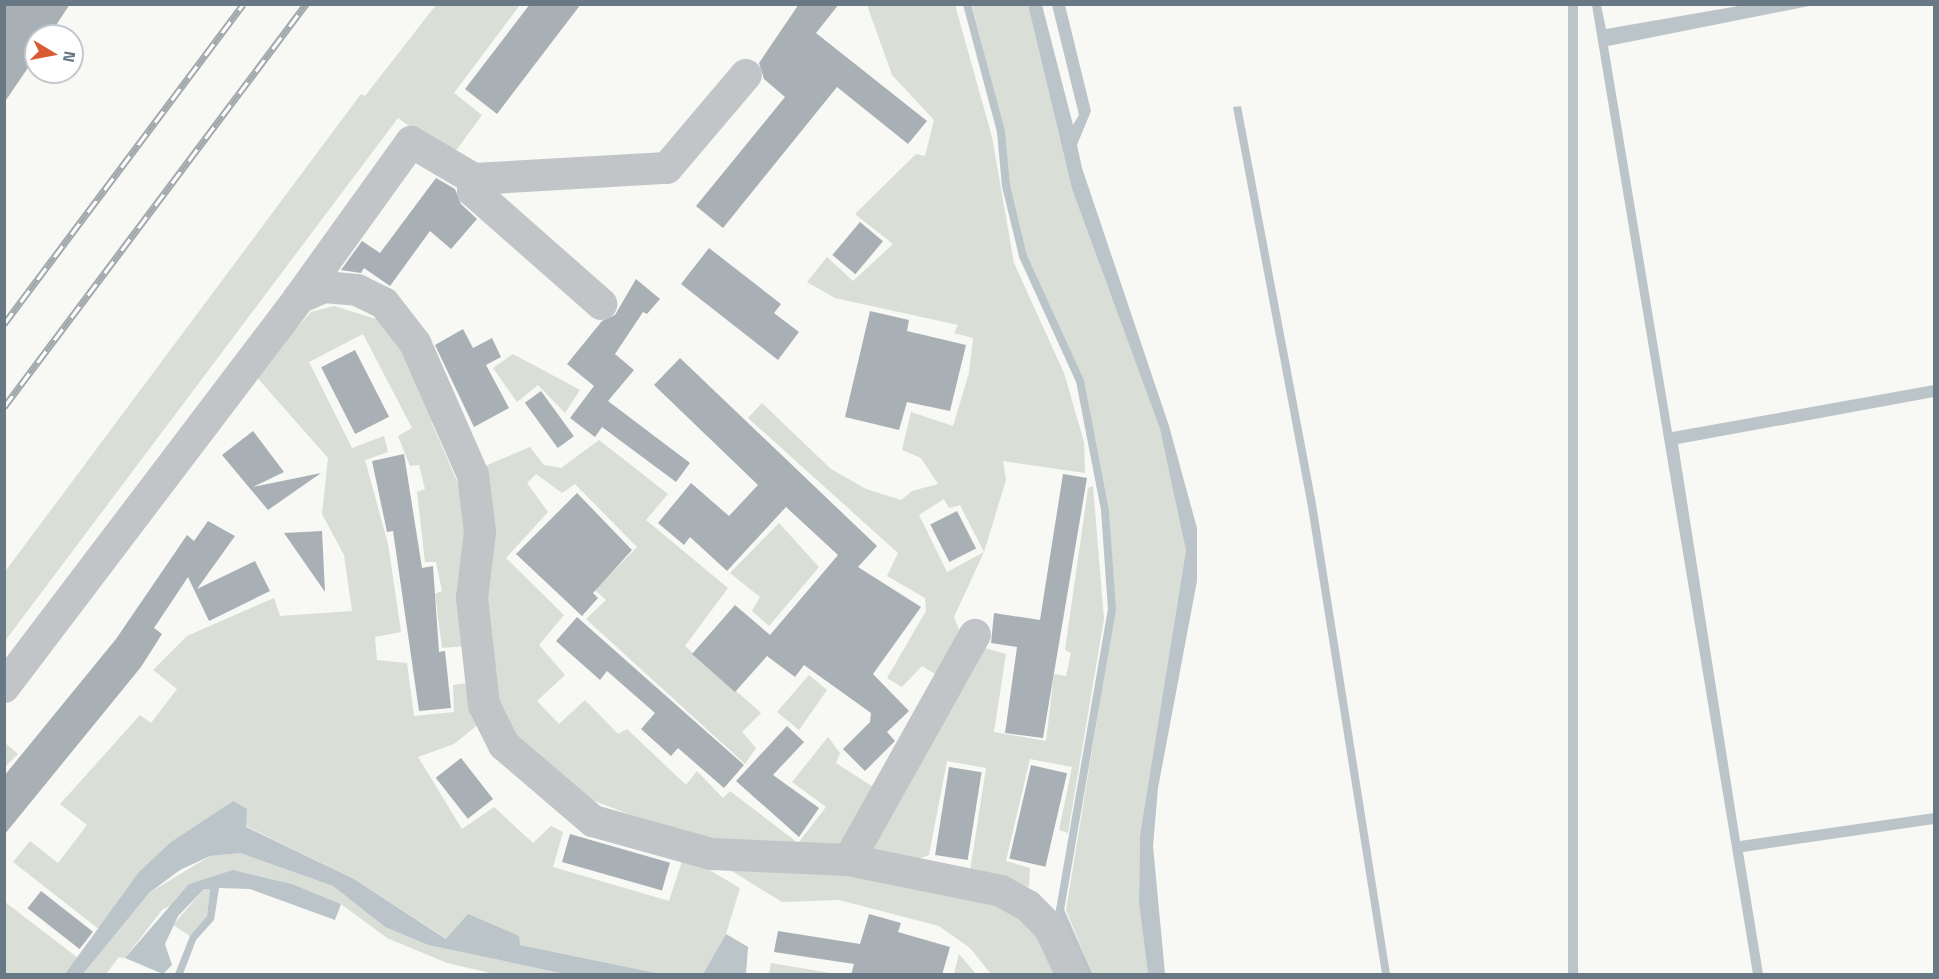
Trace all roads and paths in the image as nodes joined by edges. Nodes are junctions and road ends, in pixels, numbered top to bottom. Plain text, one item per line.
1 (746, 75) dead end
2 (474, 179) junction
3 (299, 298) junction
4 (601, 304) dead end
5 (975, 635) dead end
6 (4, 687) edge
7 (849, 860) junction
8 (1071, 975) edge

1 - 2 street
2 - 3 street
2 - 4 street
3 - 6 street
3 - 7 street
5 - 7 street
7 - 8 street

